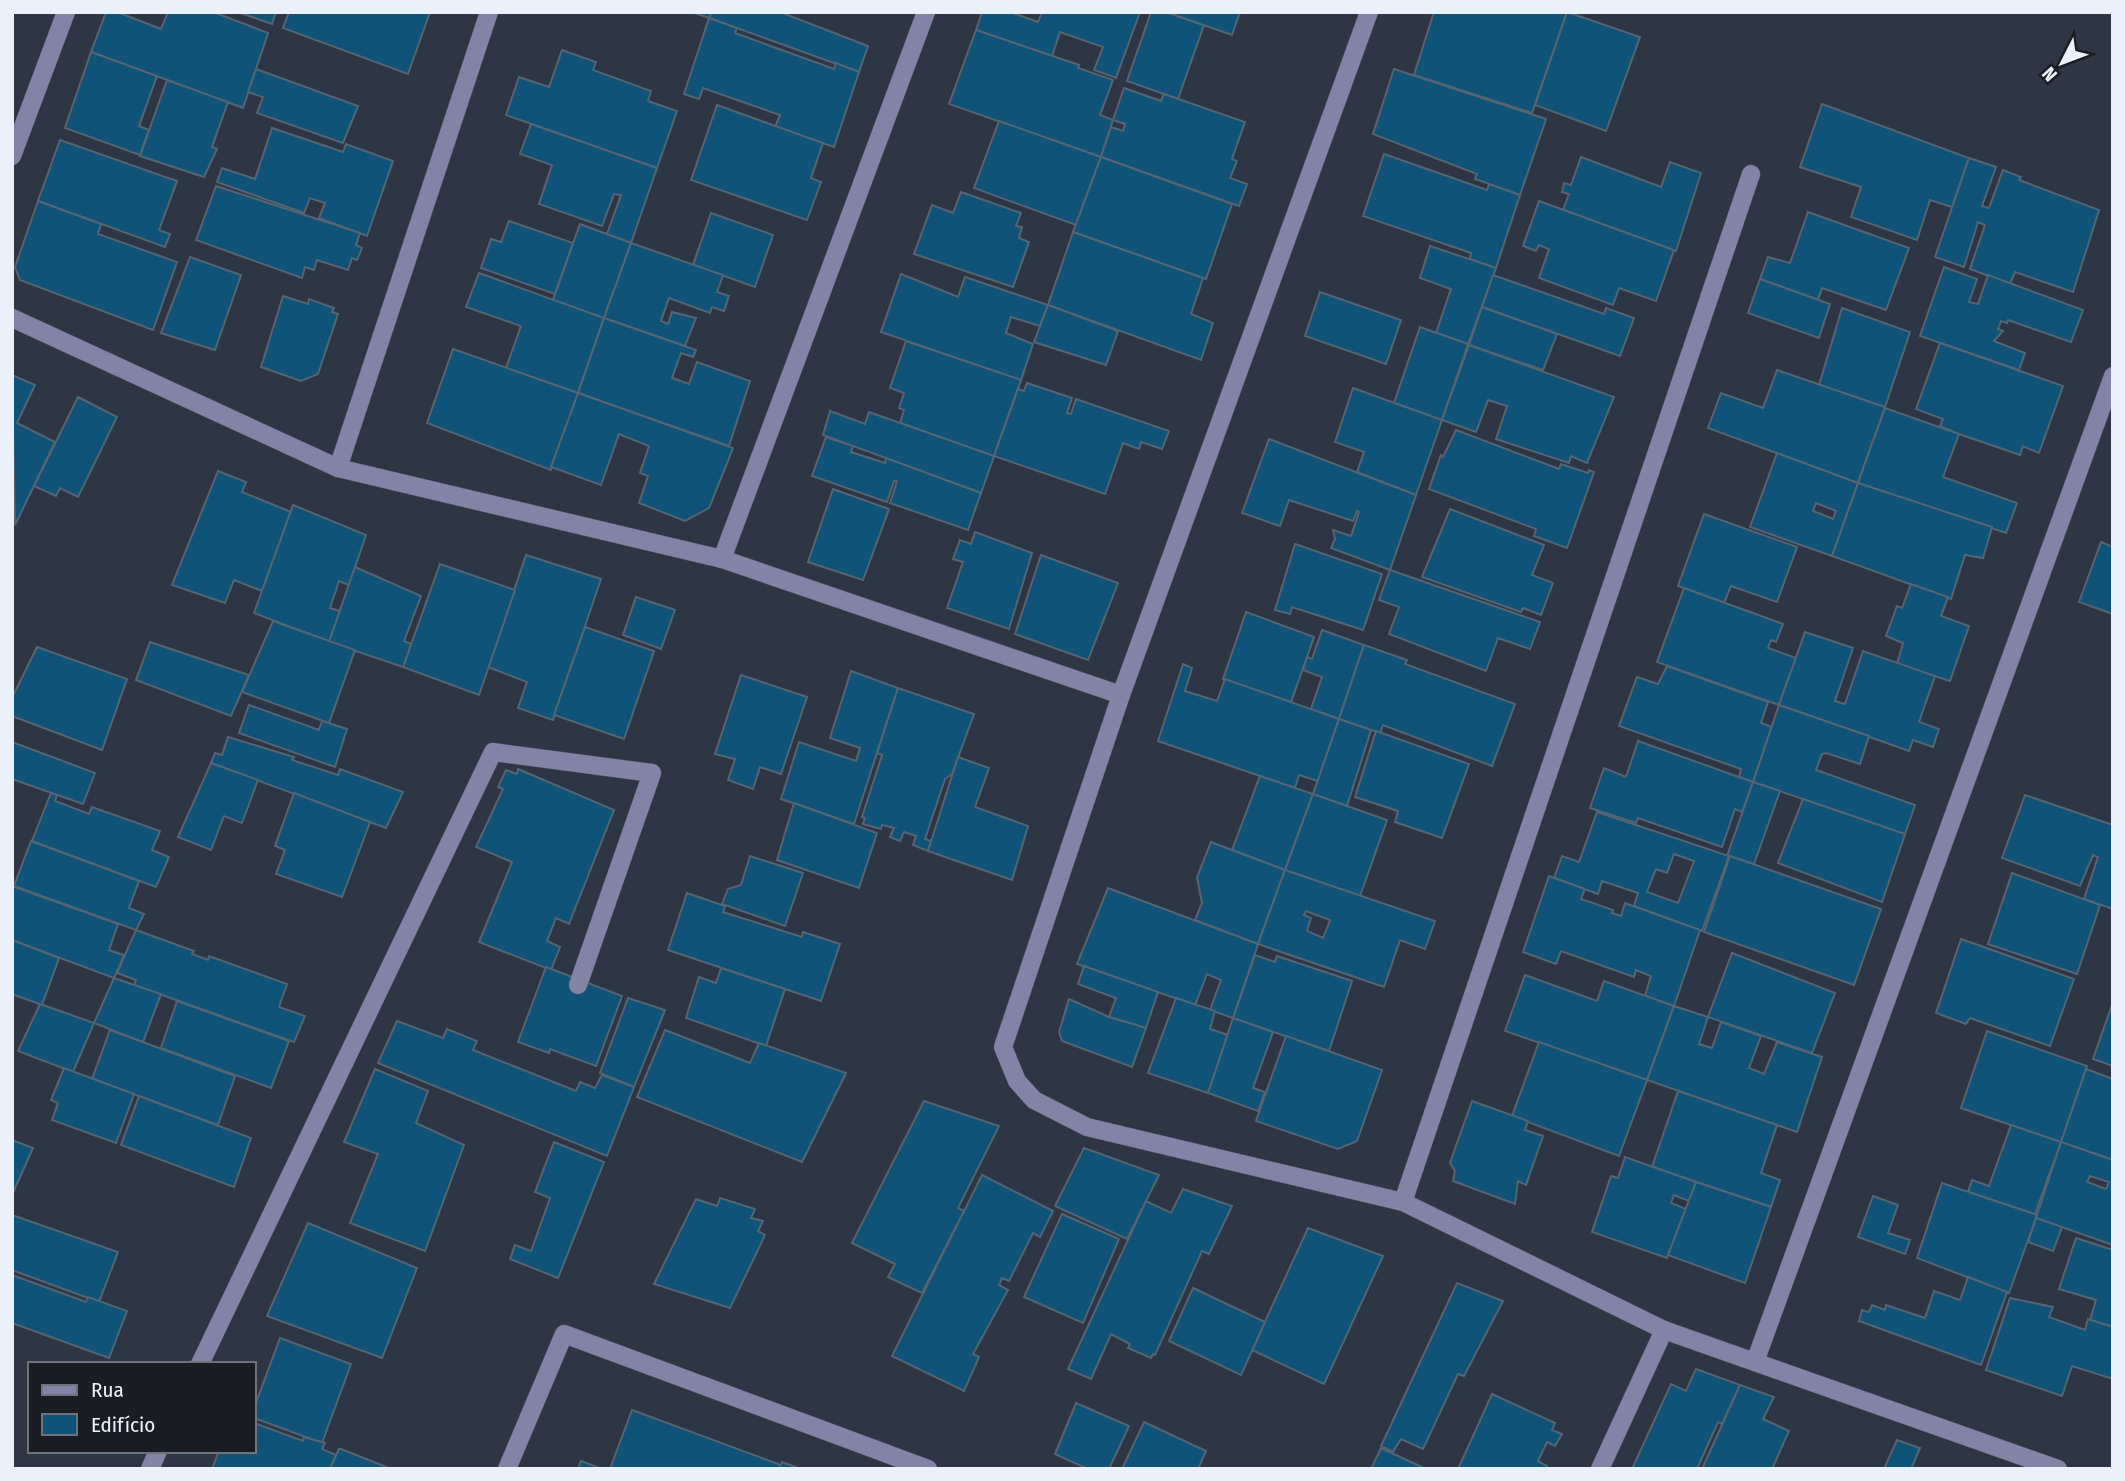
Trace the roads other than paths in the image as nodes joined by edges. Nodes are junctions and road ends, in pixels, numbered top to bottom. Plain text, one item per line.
1 (66, 12) edge
2 (489, 12) edge
3 (926, 12) edge
4 (1369, 12) edge
5 (12, 156) edge
6 (1751, 174) dead end
7 (12, 318) edge
8 (2113, 376) edge
9 (338, 468) junction
10 (722, 559) junction
11 (1122, 695) junction
12 (578, 985) dead end
13 (1403, 1202) junction
14 (1664, 1331) junction
15 (201, 1362) edge
16 (1755, 1362) junction
17 (157, 1453) edge
18 (150, 1469) edge
19 (507, 1469) edge
20 (928, 1469) edge
21 (1600, 1469) edge
22 (2058, 1469) edge

1 - 5 street
2 - 9 street
3 - 10 street
4 - 11 street
6 - 13 street
7 - 9 street
8 - 16 street
9 - 10 street
10 - 11 street
11 - 13 street
12 - 15 street
13 - 14 street
14 - 16 street
14 - 21 street
16 - 22 street
17 - 18 street
19 - 20 street

